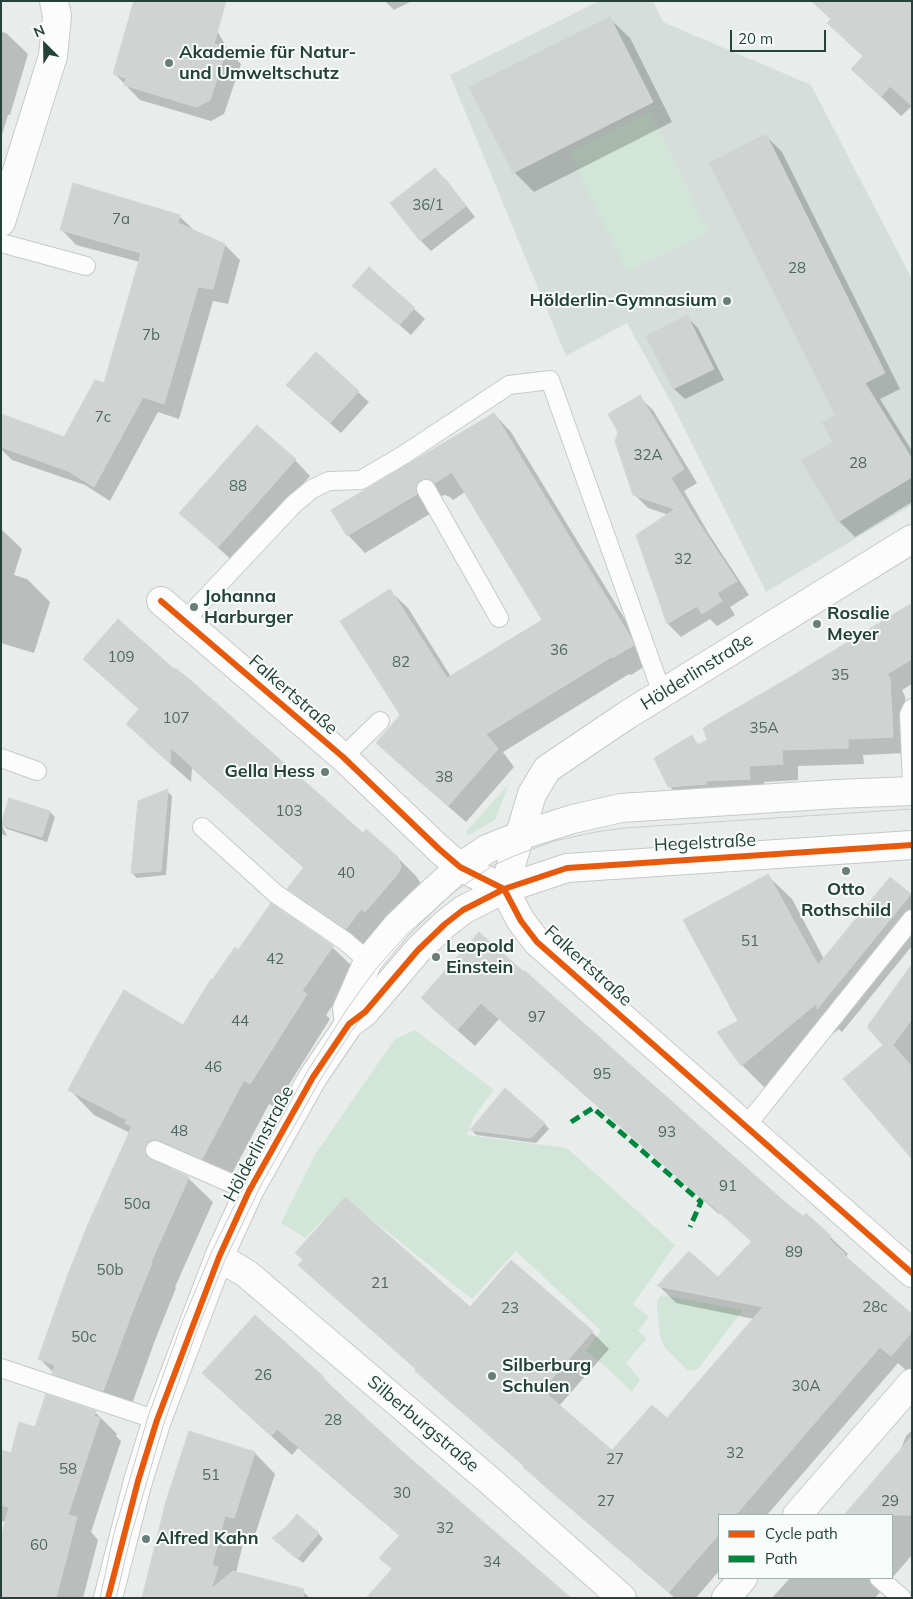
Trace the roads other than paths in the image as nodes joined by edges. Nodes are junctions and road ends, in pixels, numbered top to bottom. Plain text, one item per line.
1 (54, 1) edge
2 (1, 222) edge
3 (1, 243) edge
4 (86, 266) dead end
5 (426, 489) dead end
6 (912, 539) edge
7 (162, 601) dead end
8 (499, 618) dead end
9 (184, 621) junction
10 (662, 693) junction
11 (912, 708) edge
12 (380, 721) dead end
13 (343, 757) junction
14 (1, 758) edge
15 (37, 771) dead end
16 (912, 784) edge
17 (912, 791) edge
18 (202, 828) dead end
19 (519, 836) junction
20 (912, 845) edge
21 (460, 867) junction
22 (504, 889) junction
23 (912, 919) edge
24 (368, 961) junction
25 (348, 1024) junction
26 (746, 1126) junction
27 (155, 1150) dead end
28 (250, 1191) junction
29 (219, 1257) junction
30 (912, 1273) edge
31 (1, 1368) edge
32 (912, 1382) edge
33 (157, 1420) junction
34 (804, 1513) edge
35 (742, 1579) edge
36 (880, 1579) edge
37 (108, 1598) edge
38 (622, 1598) edge
39 (726, 1598) edge
40 (902, 1598) edge

1 - 2 street
3 - 4 lane
5 - 8 lane
6 - 10 street, Hölderlinstraße
7 - 9 street, Falkertstraße
9 - 10 lane
9 - 13 street, Falkertstraße
10 - 19 street, Hölderlinstraße
11 - 16 lane
12 - 13 lane
13 - 21 street, Falkertstraße
14 - 15 lane
17 - 19 street
18 - 24 lane
19 - 21 street, Hölderlinstraße
19 - 22 street, Hölderlinstraße
20 - 22 street, Hegelstraße
21 - 22 street, Falkertstraße
21 - 24 street, Hölderlinstraße
22 - 25 street, Hölderlinstraße
22 - 26 street, Falkertstraße
23 - 26 lane
24 - 25 street, Hölderlinstraße
25 - 28 street, Hölderlinstraße
26 - 30 street, Falkertstraße
27 - 28 lane
28 - 29 street, Hölderlinstraße
29 - 33 street, Hölderlinstraße
29 - 38 street, Silberburgstraße
31 - 33 lane
32 - 34 street
33 - 37 street, Hölderlinstraße
35 - 39 street
36 - 40 lane

